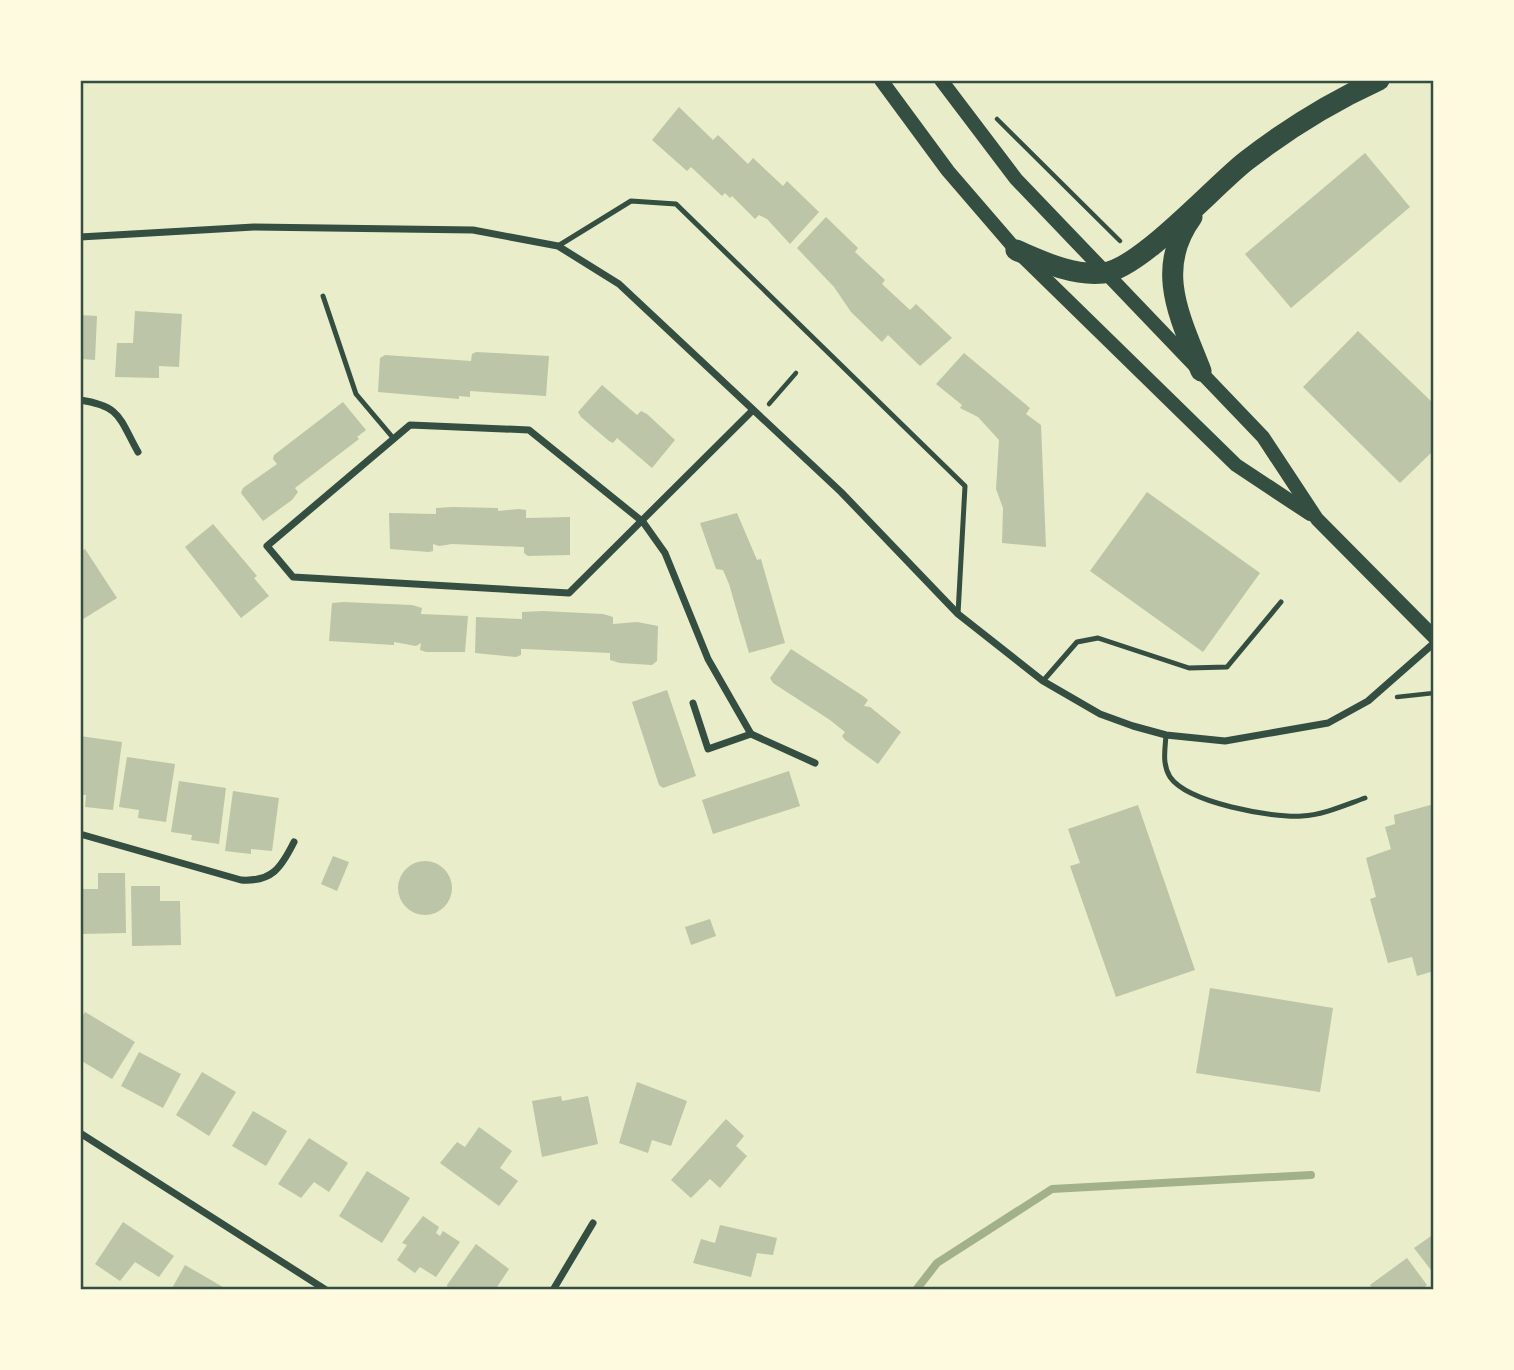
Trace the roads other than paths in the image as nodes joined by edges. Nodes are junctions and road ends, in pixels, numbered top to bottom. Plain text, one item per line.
1 (881, 80) edge
2 (941, 80) edge
3 (1379, 80) edge
4 (1203, 201) junction
5 (80, 237) edge
6 (558, 246) junction
7 (1016, 250) junction
8 (1105, 273) junction
9 (323, 296) dead end
10 (1201, 371) junction
11 (80, 400) edge
12 (752, 411) junction
13 (394, 439) junction
14 (138, 452) dead end
15 (1317, 519) junction
16 (643, 522) junction
17 (1281, 602) dead end
18 (958, 614) junction
19 (1433, 637) edge
20 (1433, 643) edge
21 (1043, 681) junction
22 (693, 703) dead end
23 (751, 734) junction
24 (1166, 735) junction
25 (815, 763) dead end
26 (1364, 798) dead end
27 (80, 834) edge
28 (294, 842) dead end
29 (80, 1133) edge
30 (593, 1223) dead end
31 (326, 1290) edge
32 (553, 1290) edge

1 - 7 main road
2 - 8 main road
3 - 4 highway
4 - 8 highway
4 - 10 highway
5 - 6 street
6 - 12 street
6 - 18 lane
7 - 8 highway
7 - 15 main road
8 - 10 main road
9 - 13 lane
10 - 15 main road
11 - 14 street
12 - 16 street
12 - 18 street
13 - 16 street
13 - 16 street
15 - 19 main road
16 - 23 street
17 - 21 lane
18 - 21 street
20 - 24 street
21 - 24 street
22 - 23 street
23 - 25 street
24 - 26 lane
27 - 28 street
29 - 31 street
30 - 32 street

